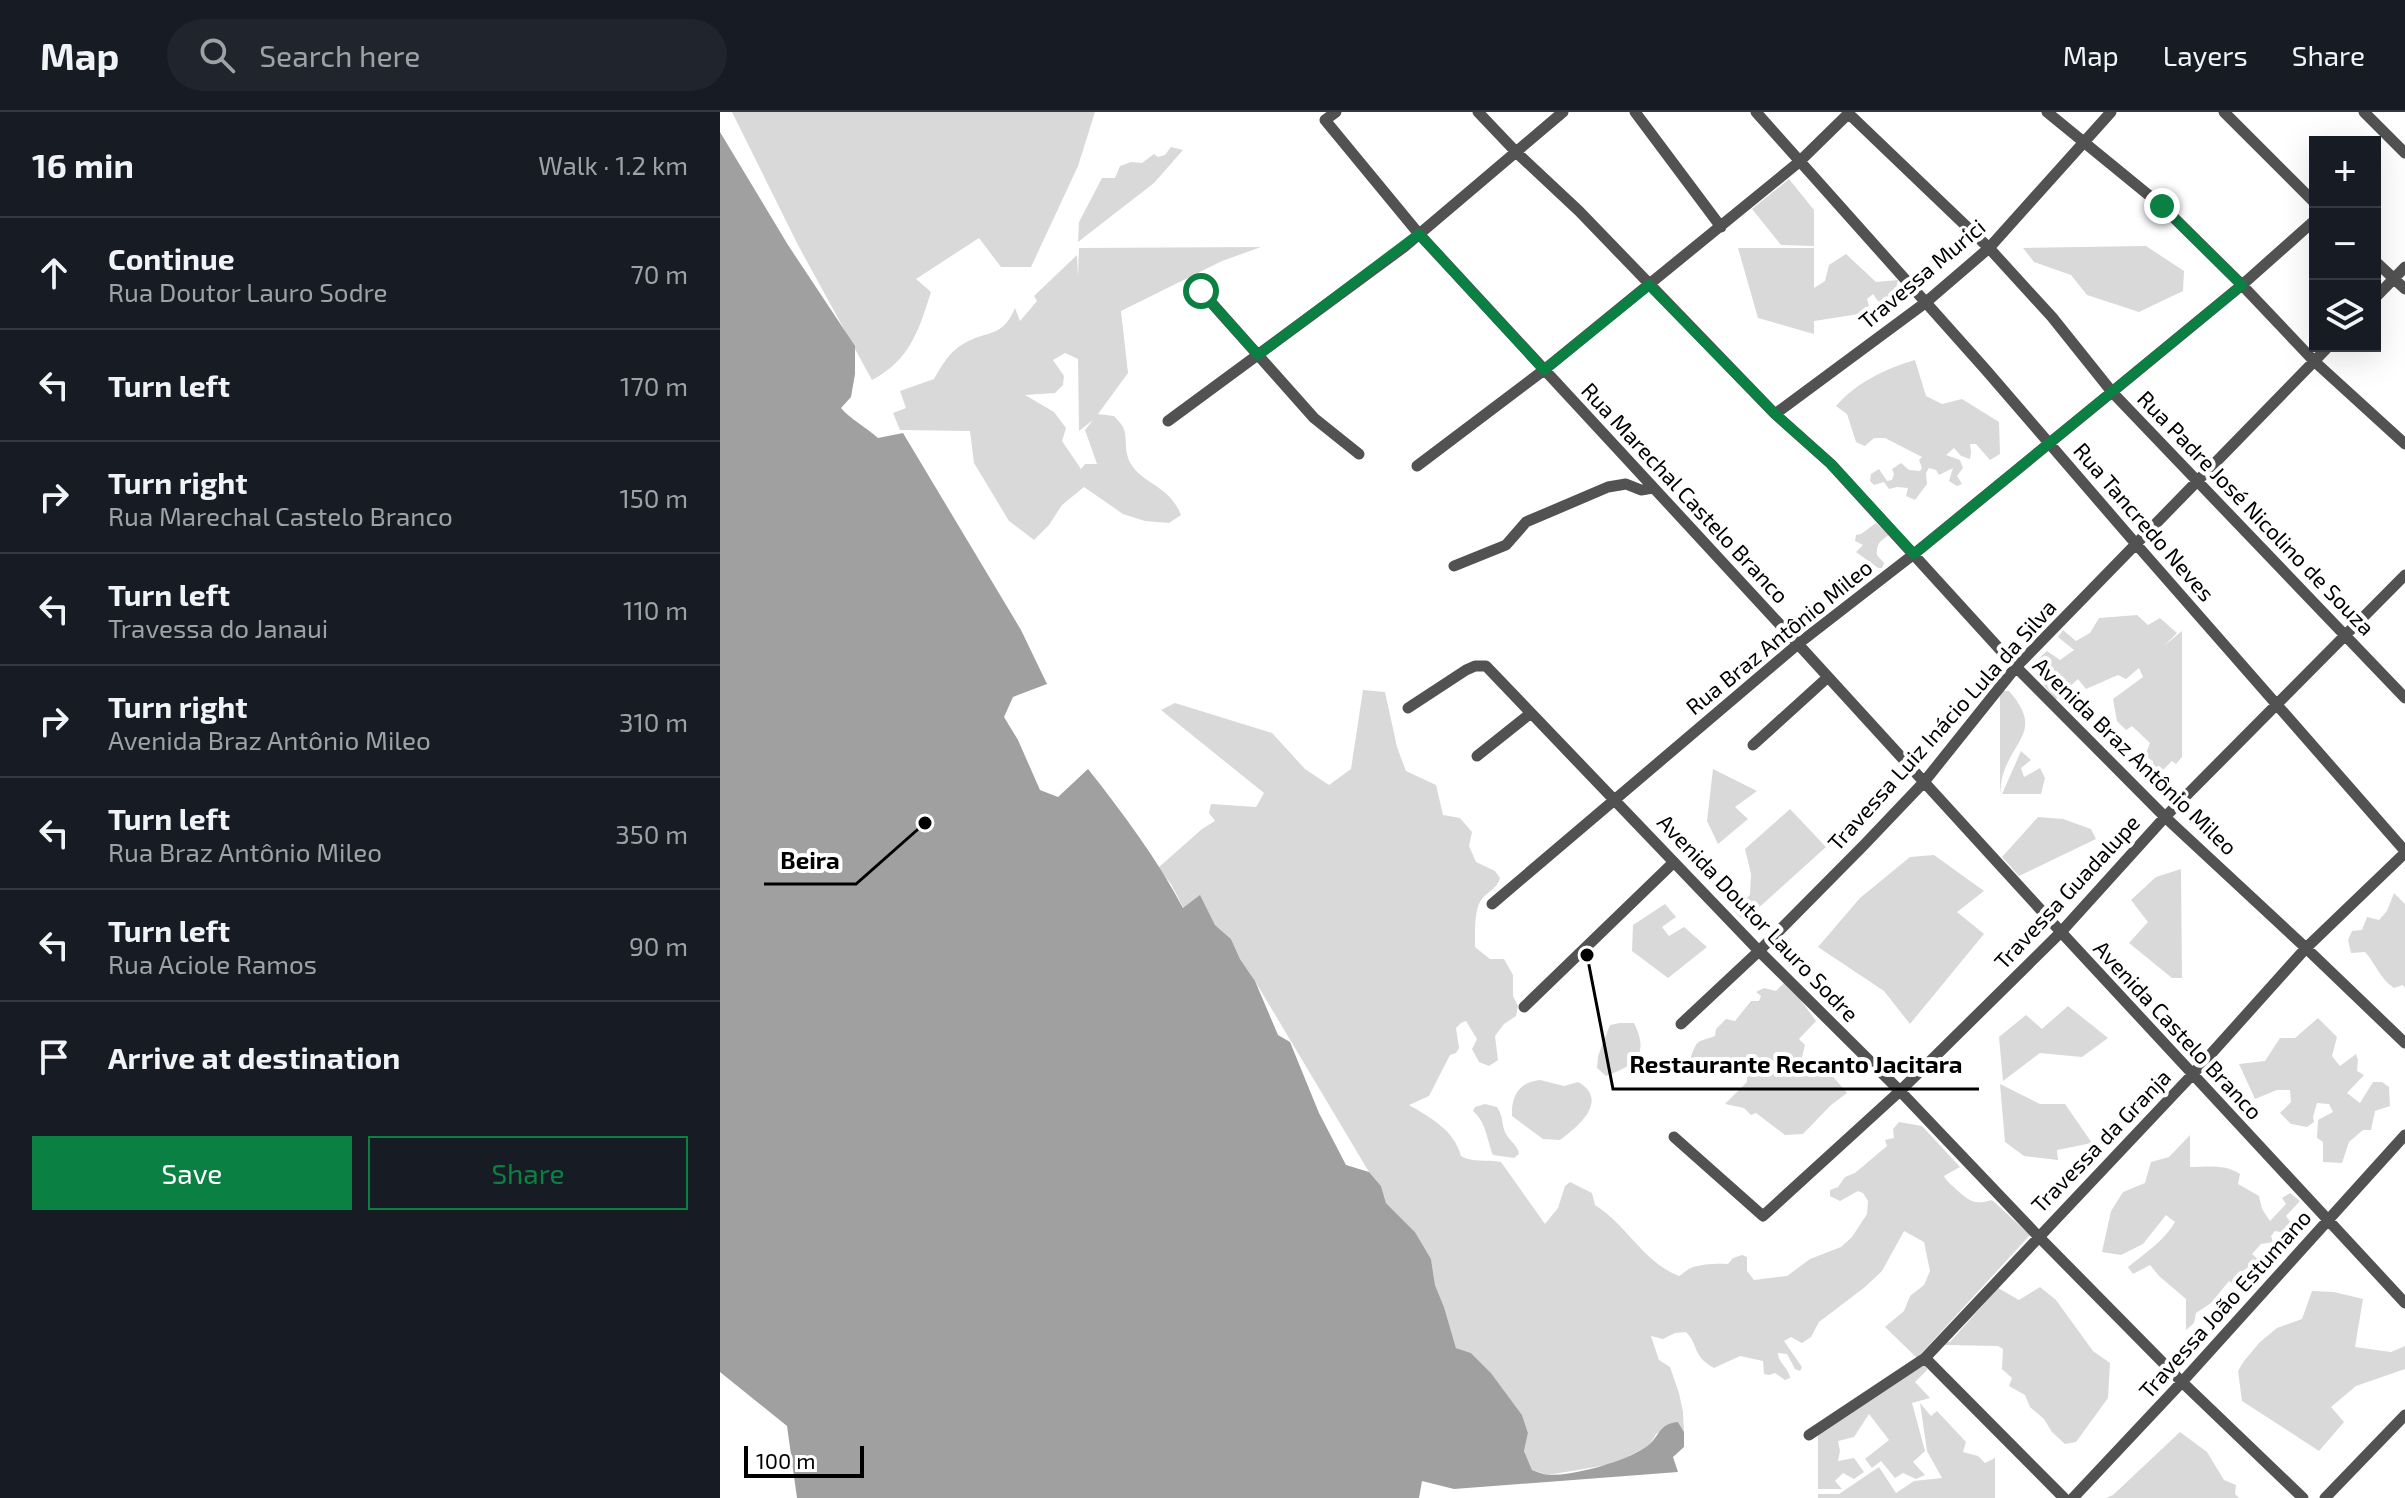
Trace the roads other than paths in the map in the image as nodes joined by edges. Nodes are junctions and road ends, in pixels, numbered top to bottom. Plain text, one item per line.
1 (1336, 112) edge
2 (1478, 112) edge
3 (1563, 112) edge
4 (1635, 112) edge
5 (1756, 112) edge
6 (1849, 112) edge
7 (2047, 112) edge
8 (2111, 112) edge
9 (2224, 112) edge
10 (2364, 112) edge
11 (2085, 144) junction
12 (1517, 153) junction
13 (2405, 153) edge
14 (1799, 162) junction
15 (2309, 197) edge
16 (2309, 225) edge
17 (1721, 227) junction
18 (1419, 234) junction
19 (1989, 248) junction
20 (2381, 267) edge
21 (2405, 267) edge
22 (2394, 279) junction
23 (1649, 285) junction
24 (2242, 285) junction
25 (2405, 289) edge
26 (1201, 291) dead end
27 (2381, 292) edge
28 (1925, 303) junction
29 (2323, 352) edge
30 (1258, 355) junction
31 (2314, 361) junction
32 (1544, 370) junction
33 (2112, 392) junction
34 (1775, 414) junction
35 (1168, 421) dead end
36 (2049, 443) junction
37 (2405, 444) edge
38 (1359, 454) dead end
39 (1417, 466) dead end
40 (2197, 482) junction
41 (1653, 488) junction
42 (2136, 544) junction
43 (1914, 554) junction
44 (1454, 566) dead end
45 (2405, 575) edge
46 (2346, 636) junction
47 (1798, 644) junction
48 (2016, 667) junction
49 (1828, 677) junction
50 (2405, 698) edge
51 (2278, 705) junction
52 (1408, 708) dead end
53 (1531, 713) junction
54 (1753, 745) dead end
55 (1477, 756) dead end
56 (1924, 782) junction
57 (1615, 800) junction
58 (2165, 817) junction
59 (2405, 852) edge
60 (1674, 862) junction
61 (1492, 904) dead end
62 (2061, 932) junction
63 (2306, 948) junction
64 (1759, 951) junction
65 (1524, 1007) dead end
66 (1681, 1024) dead end
67 (2405, 1043) edge
68 (2192, 1075) junction
69 (1900, 1091) junction
70 (2405, 1135) edge
71 (1674, 1137) dead end
72 (2329, 1220) junction
73 (2038, 1236) junction
74 (2405, 1303) edge
75 (1925, 1358) junction
76 (2182, 1382) junction
77 (2405, 1415) edge
78 (1809, 1435) dead end
79 (2064, 1498) edge
80 (2073, 1498) edge
81 (2303, 1498) edge
82 (2325, 1498) edge

1 - 18 street, Rua Marechal Castelo Branco
2 - 12 street, Avenida Braz Antônio Mileo
3 - 12 street
4 - 17 street
5 - 14 street, Rua Tancredo Neves
6 - 14 street
6 - 19 street, Rua Padre José Nicolino de Souza
7 - 11 street
8 - 11 street, Travessa Murici
9 - 15 street
10 - 13 street
11 - 19 street, Travessa Murici
11 - 24 street
12 - 18 street
12 - 23 street, Avenida Braz Antônio Mileo
14 - 17 street
14 - 28 street, Rua Tancredo Neves
16 - 24 street, Rua Braz Antônio Mileo
17 - 23 street
18 - 30 street
18 - 32 street, Rua Marechal Castelo Branco
19 - 28 street, Travessa Murici
19 - 33 street, Rua Padre José Nicolino de Souza
20 - 22 street
21 - 22 street
22 - 25 street
22 - 27 street
23 - 32 street
23 - 34 street, Avenida Braz Antônio Mileo
24 - 31 street
24 - 33 street, Rua Braz Antônio Mileo
26 - 30 street
28 - 34 street, Travessa Murici
28 - 36 street, Rua Tancredo Neves
29 - 31 street, Travessa Luiz Inácio Lula da Silva
30 - 35 street
30 - 38 street
31 - 37 street
31 - 40 street, Travessa Luiz Inácio Lula da Silva
32 - 39 street
32 - 41 street, Rua Marechal Castelo Branco
33 - 36 street, Rua Braz Antônio Mileo
33 - 40 street, Rua Padre José Nicolino de Souza
34 - 43 street, Avenida Braz Antônio Mileo
36 - 42 street, Rua Tancredo Neves
36 - 43 street, Rua Braz Antônio Mileo
40 - 42 street, Travessa Luiz Inácio Lula da Silva
40 - 46 street, Rua Padre José Nicolino de Souza
41 - 44 street
41 - 47 street, Rua Marechal Castelo Branco
42 - 48 street, Travessa Luiz Inácio Lula da Silva
42 - 51 street, Rua Tancredo Neves
43 - 47 street, Rua Braz Antônio Mileo
43 - 48 street, Avenida Braz Antônio Mileo
45 - 46 street, Travessa Guadalupe
46 - 50 street, Rua Padre José Nicolino de Souza
46 - 51 street, Travessa Guadalupe
47 - 49 street, Rua Marechal Castelo Branco
47 - 57 street, Rua Braz Antônio Mileo
48 - 56 street, Travessa Luiz Inácio Lula da Silva
48 - 58 street, Avenida Braz Antônio Mileo
49 - 54 street
49 - 56 street, Rua Marechal Castelo Branco
51 - 58 street, Travessa Guadalupe
51 - 59 street, Rua Tancredo Neves
52 - 53 street, Avenida Doutor Lauro Sodre
53 - 55 street
53 - 57 street, Avenida Doutor Lauro Sodre
56 - 62 street, Avenida Castelo Branco
56 - 64 street, Travessa Luiz Inácio Lula da Silva
57 - 60 street, Avenida Doutor Lauro Sodre
57 - 61 street, Rua Braz Antônio Mileo
58 - 62 street, Travessa Guadalupe
58 - 63 street, Avenida Braz Antônio Mileo
59 - 63 street, Travessa da Granja
60 - 64 street, Avenida Doutor Lauro Sodre
60 - 65 street
62 - 68 street, Avenida Castelo Branco
62 - 69 street, Travessa Guadalupe
63 - 67 street, Avenida Braz Antônio Mileo
63 - 68 street, Travessa da Granja
64 - 66 street, Travessa Luiz Inácio Lula da Silva
64 - 69 street, Avenida Doutor Lauro Sodre
68 - 72 street, Avenida Castelo Branco
68 - 73 street, Travessa da Granja
69 - 71 street, Travessa Guadalupe
69 - 73 street, Avenida Doutor Lauro Sodre
70 - 72 street, Travessa João Estumano
72 - 74 street, Avenida Castelo Branco
72 - 76 street, Travessa João Estumano
73 - 75 street, Travessa da Granja
73 - 76 street, Avenida Doutor Lauro Sodre
75 - 78 street, Travessa da Granja
75 - 79 street
76 - 80 street, Travessa João Estumano
76 - 81 street, Avenida Doutor Lauro Sodre
77 - 82 street

